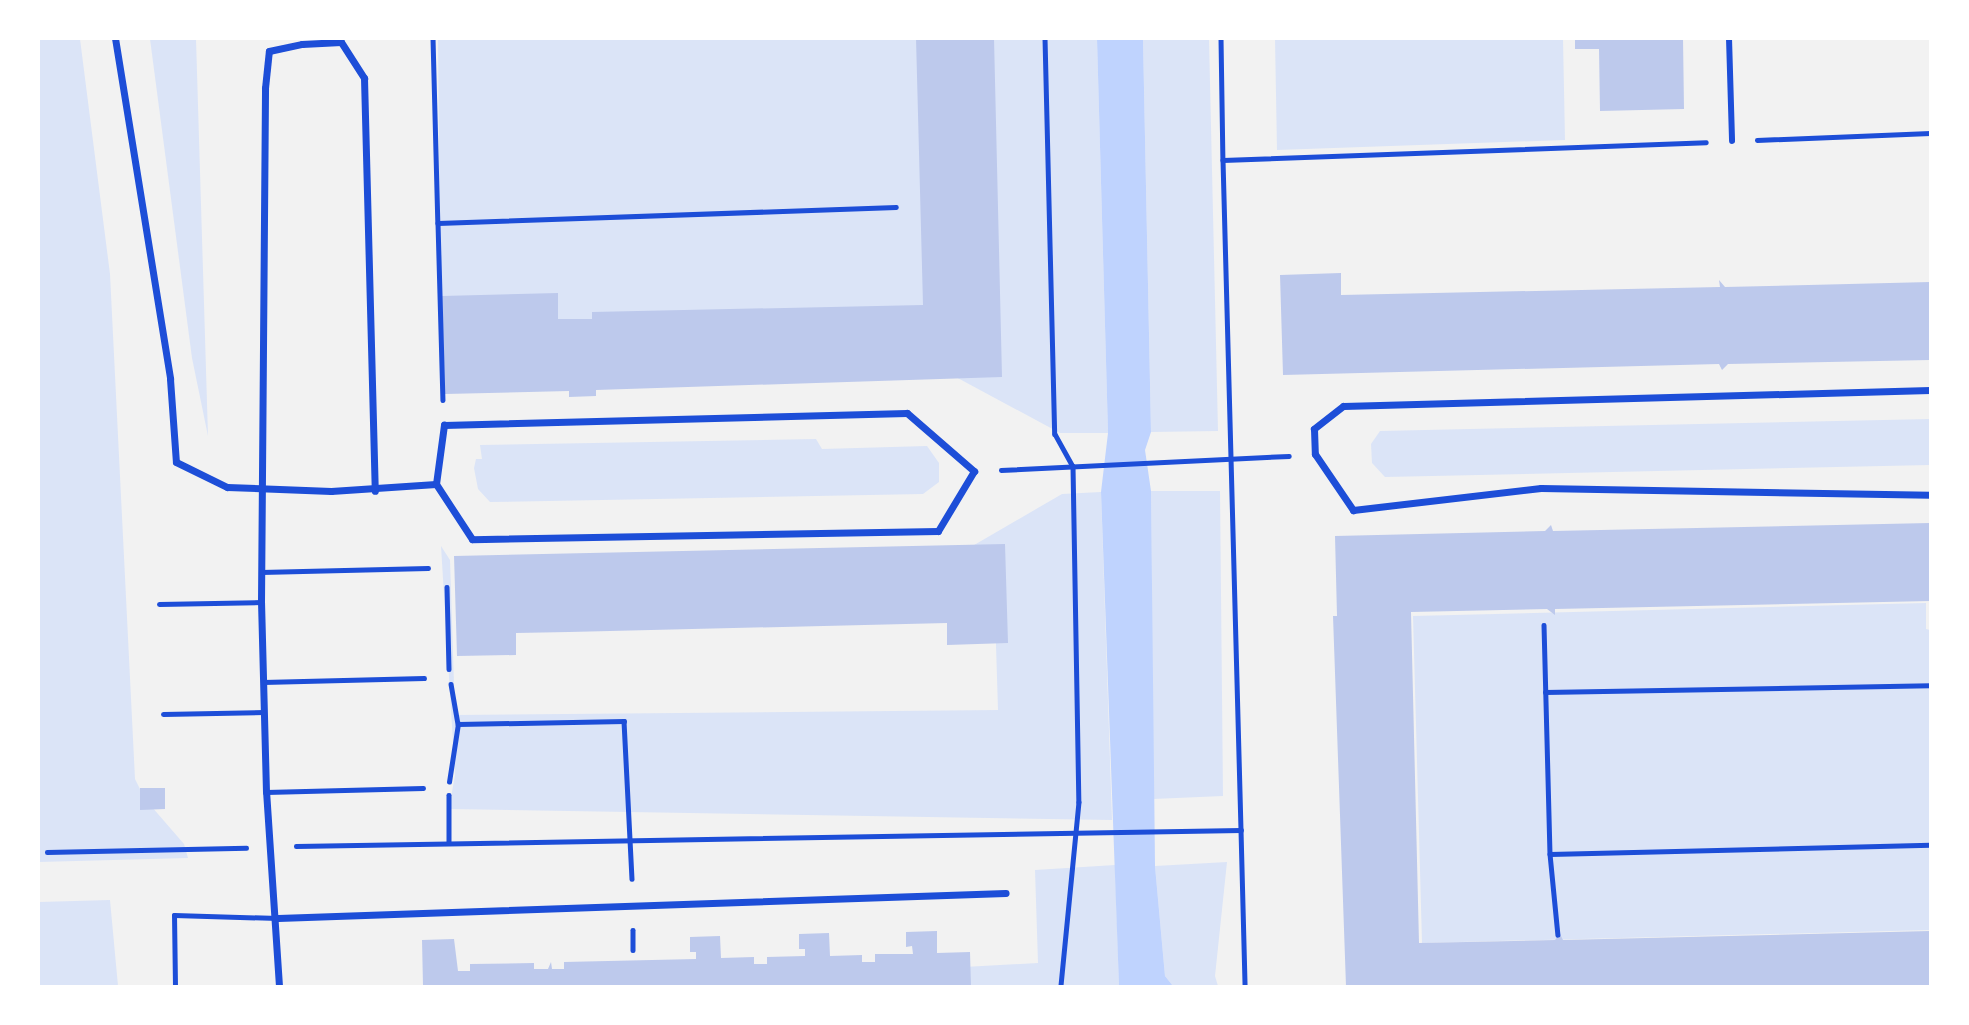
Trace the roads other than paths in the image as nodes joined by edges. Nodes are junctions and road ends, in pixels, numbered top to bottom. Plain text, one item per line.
1 (115, 38) edge
2 (1729, 38) edge
3 (341, 40) edge
4 (1732, 141) road end
5 (1930, 390) edge
6 (436, 484) junction
7 (265, 488) junction
8 (375, 491) junction
9 (1930, 495) edge
10 (428, 568) road end
11 (261, 572) junction
12 (261, 602) junction
13 (159, 604) dead end
14 (424, 678) dead end
15 (263, 682) junction
16 (264, 712) junction
17 (163, 715) dead end
18 (423, 788) dead end
19 (266, 792) junction
20 (1006, 893) dead end
21 (278, 918) junction
22 (175, 986) edge
23 (279, 986) edge

1 - 7 street
2 - 4 street
3 - 7 street
3 - 8 street
5 - 9 street
6 - 6 street
6 - 8 street
7 - 8 street
7 - 11 street
10 - 11 lane
11 - 12 street
12 - 13 lane
12 - 15 street
14 - 15 lane
15 - 16 street
16 - 17 lane
16 - 19 street
18 - 19 lane
19 - 21 street
20 - 21 street
21 - 22 lane
21 - 23 street

